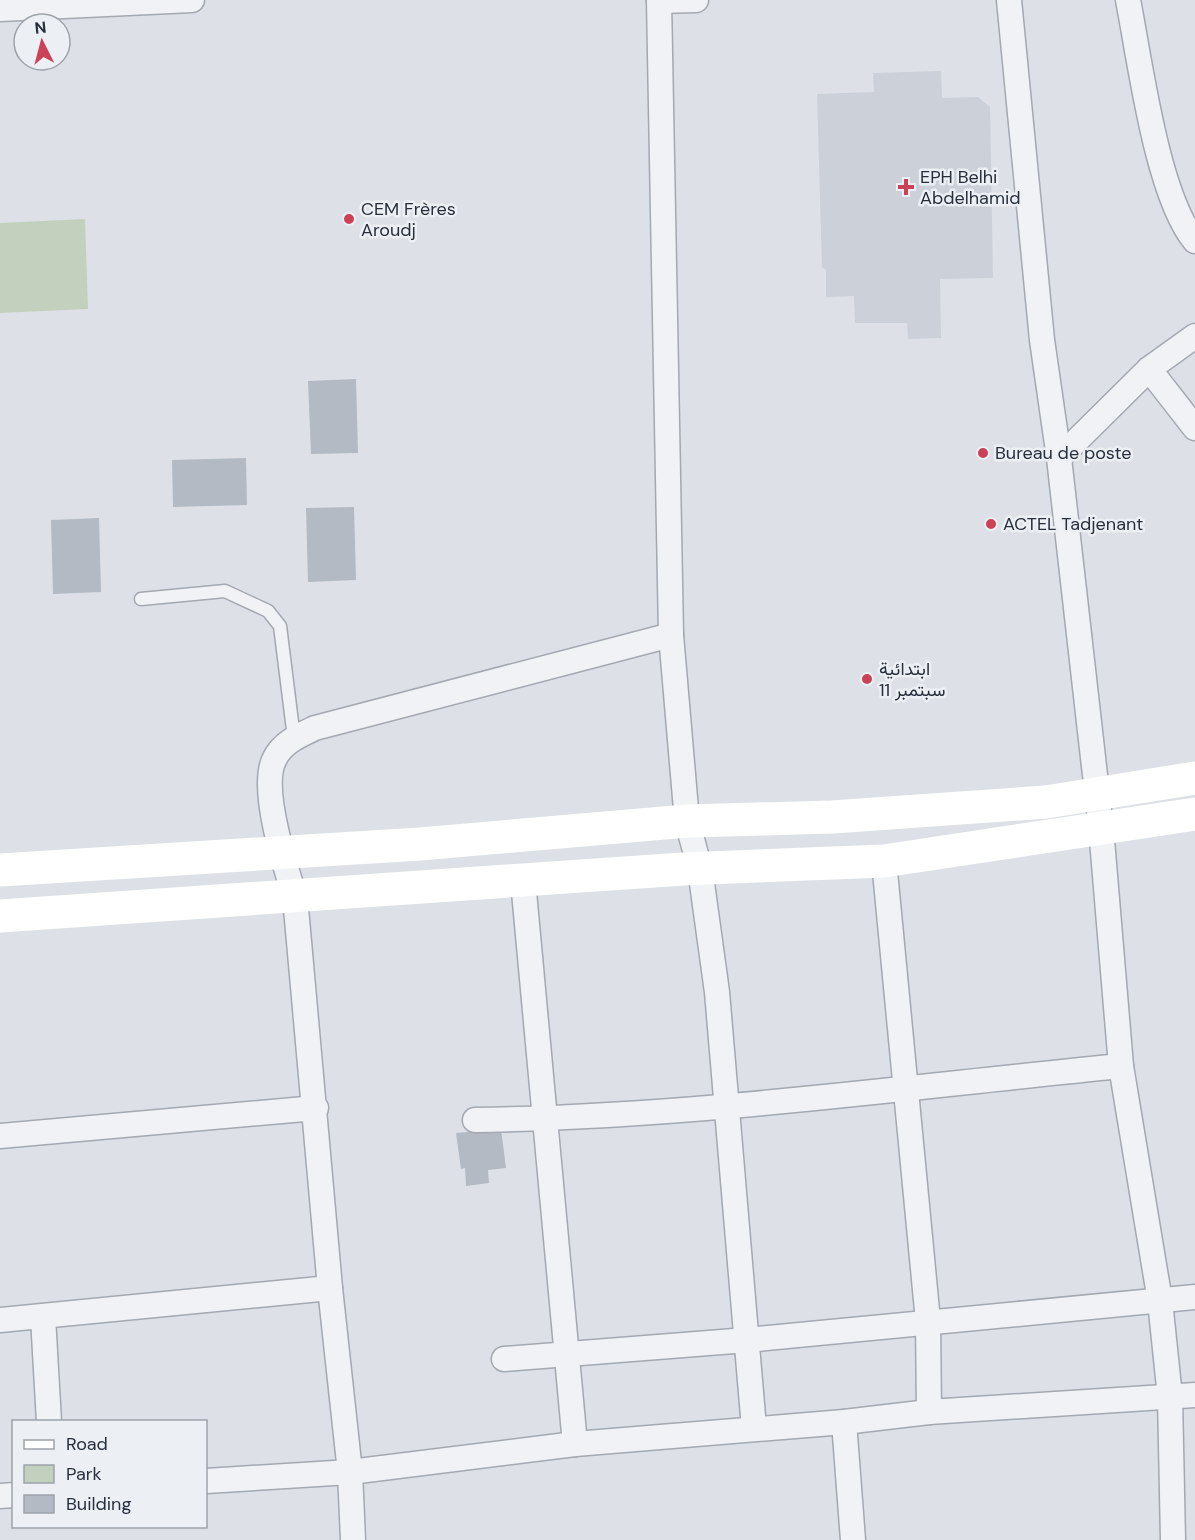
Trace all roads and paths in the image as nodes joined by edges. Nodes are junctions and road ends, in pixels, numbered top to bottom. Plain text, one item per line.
1 (192, 0) edge
2 (696, 0) edge
3 (1009, 0) edge
4 (1128, 0) edge
5 (659, 1) edge
6 (0, 9) edge
7 (1195, 241) edge
8 (1195, 336) edge
9 (1149, 369) junction
10 (1195, 428) edge
11 (1059, 458) junction
12 (141, 599) dead end
13 (671, 635) junction
14 (294, 738) junction
15 (1195, 778) edge
16 (1096, 795) junction
17 (1195, 814) edge
18 (687, 820) junction
19 (1101, 828) junction
20 (280, 852) junction
21 (884, 861) junction
22 (700, 869) junction
23 (0, 870) edge
24 (523, 881) junction
25 (295, 897) junction
26 (0, 916) edge
27 (1121, 1066) junction
28 (905, 1088) junction
29 (727, 1105) junction
30 (316, 1108) junction
31 (547, 1119) junction
32 (475, 1120) dead end
33 (0, 1136) edge
34 (330, 1288) junction
35 (1195, 1297) edge
36 (1160, 1301) junction
37 (43, 1317) junction
38 (0, 1320) edge
39 (928, 1321) junction
40 (747, 1340) junction
41 (568, 1354) junction
42 (504, 1359) dead end
43 (1195, 1395) edge
44 (1170, 1397) junction
45 (929, 1412) junction
46 (50, 1420) edge
47 (844, 1422) junction
48 (754, 1428) junction
49 (575, 1444) junction
50 (350, 1472) junction
51 (207, 1481) edge
52 (353, 1540) edge
53 (853, 1540) edge
54 (1173, 1540) edge

1 - 6 street
2 - 5 street
3 - 11 street
4 - 7 street
5 - 13 street
8 - 9 street
9 - 10 street
9 - 11 street
11 - 16 street
12 - 14 lane
13 - 14 street
13 - 18 street
14 - 20 street
15 - 16 street
16 - 18 street
16 - 19 street
17 - 19 street
18 - 20 street
18 - 22 street
19 - 21 street
19 - 27 street
20 - 23 street
20 - 25 street
21 - 22 street
21 - 28 street
22 - 24 street
22 - 29 street
24 - 25 street
24 - 31 street
25 - 26 street
25 - 30 street
27 - 28 street
27 - 36 street
28 - 29 street
28 - 39 street
29 - 31 street
29 - 40 street
30 - 33 street
30 - 34 street
31 - 32 street
31 - 41 street
34 - 37 street
34 - 50 street
35 - 36 street
36 - 39 street
36 - 44 street
37 - 38 street
37 - 46 street
39 - 40 street
39 - 45 street
40 - 41 street
40 - 48 street
41 - 42 street
41 - 49 street
43 - 44 street
44 - 45 street
44 - 54 street
45 - 47 street
47 - 48 street
47 - 53 street
48 - 49 street
49 - 50 street
50 - 51 street
50 - 52 street

